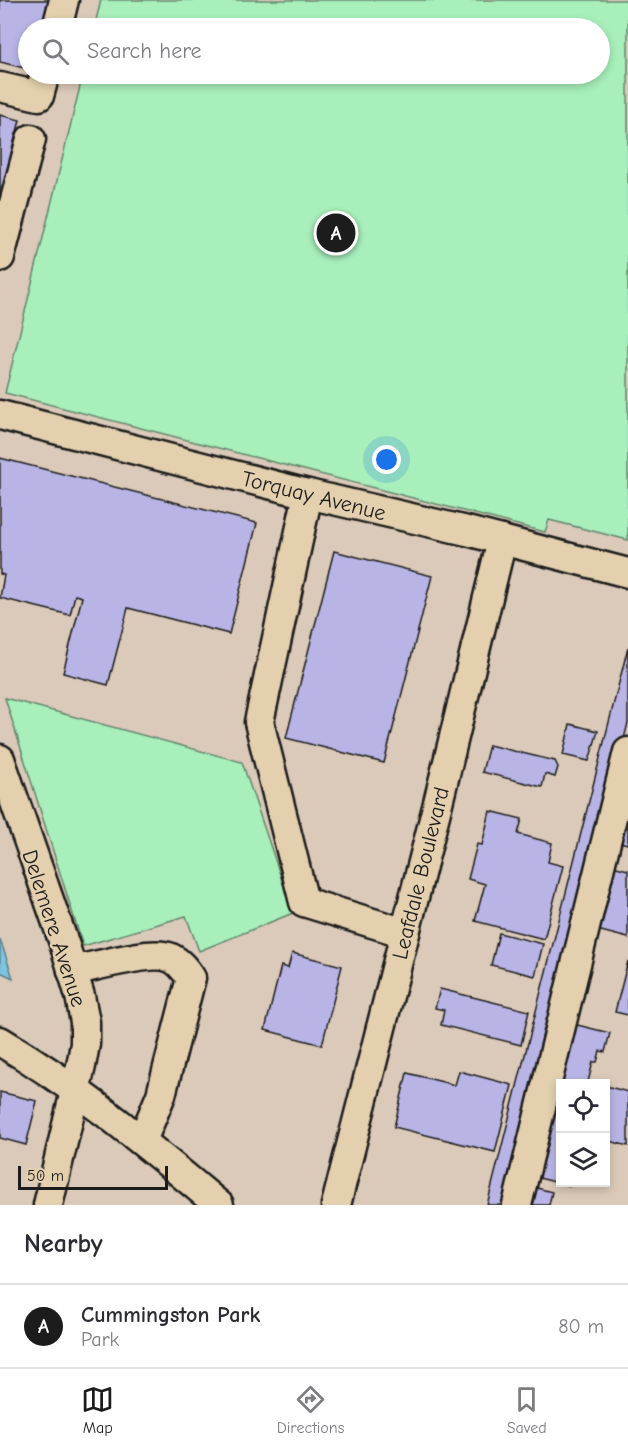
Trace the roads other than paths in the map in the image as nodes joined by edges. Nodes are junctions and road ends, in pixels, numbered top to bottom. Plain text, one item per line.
1 (64, 0) edge
2 (60, 18) edge
3 (42, 84) edge
4 (0, 87) edge
5 (31, 139) dead end
6 (0, 257) edge
7 (0, 415) edge
8 (308, 494) junction
9 (502, 540) junction
10 (628, 573) edge
11 (628, 752) edge
12 (0, 759) edge
13 (405, 933) junction
14 (72, 971) junction
15 (0, 1041) edge
16 (76, 1089) junction
17 (142, 1141) junction
18 (48, 1205) edge
19 (219, 1205) edge
20 (336, 1205) edge
21 (518, 1205) edge

1 - 2 street
3 - 4 street
5 - 6 street
7 - 8 street, Torquay Avenue
8 - 9 street, Torquay Avenue
8 - 13 street
9 - 10 street, Torquay Avenue
9 - 13 street, Leafdale Boulevard
11 - 21 street
12 - 14 street, Delemere Avenue
13 - 20 street, Leafdale Boulevard
14 - 16 street, Delemere Avenue
14 - 17 street
15 - 16 street
16 - 17 street
16 - 18 street, Delemere Avenue
17 - 19 street

